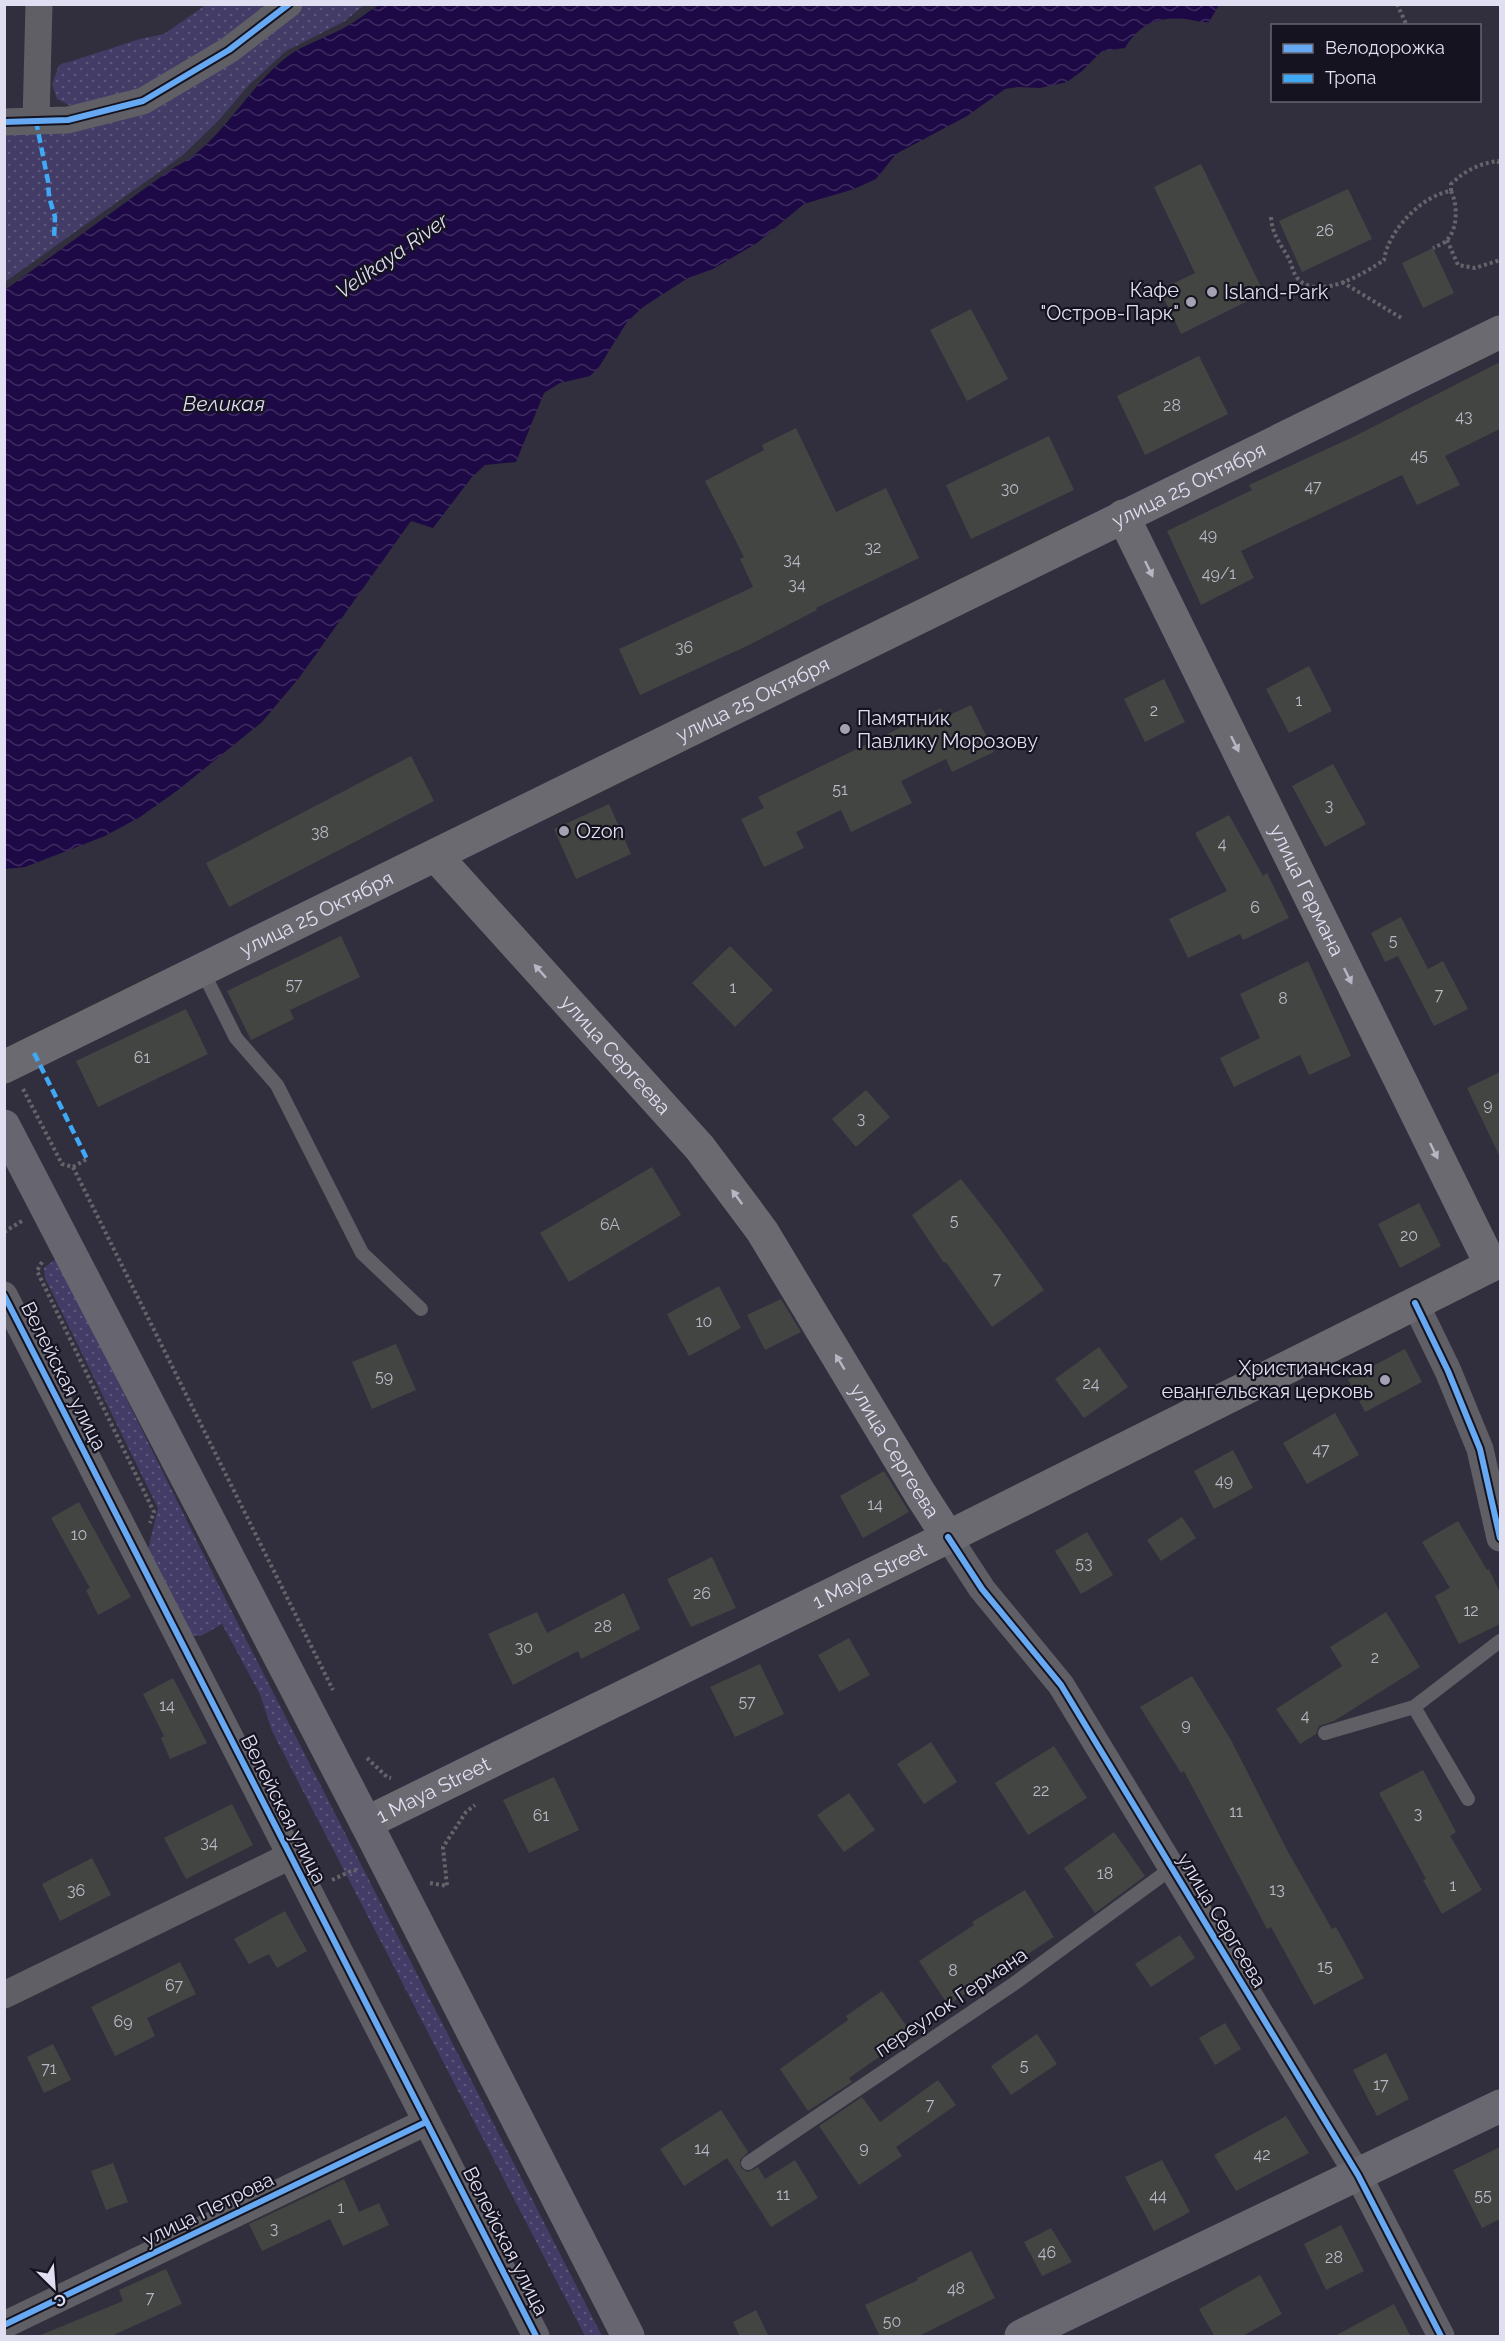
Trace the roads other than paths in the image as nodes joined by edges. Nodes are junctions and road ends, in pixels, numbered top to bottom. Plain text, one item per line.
1 (39, 4) edge
2 (289, 4) edge
3 (36, 121) junction
4 (4, 122) edge
5 (1500, 332) edge
6 (1123, 516) junction
7 (436, 856) junction
8 (202, 970) junction
9 (12, 1075) edge
10 (4, 1126) edge
11 (1496, 1263) edge
12 (4, 1295) edge
13 (1415, 1303) junction
14 (420, 1309) dead end
15 (948, 1537) junction
16 (1500, 1538) edge
17 (1500, 1641) edge
18 (1414, 1707) junction
19 (1325, 1733) dead end
20 (1468, 1799) dead end
21 (366, 1823) junction
22 (290, 1856) junction
23 (1172, 1868) junction
24 (4, 1995) edge
25 (1500, 2106) edge
26 (426, 2122) junction
27 (748, 2163) dead end
28 (1358, 2175) junction
29 (4, 2325) edge
30 (536, 2337) edge
31 (628, 2337) edge
32 (1021, 2337) edge
33 (1441, 2337) edge

1 - 3 street
2 - 3 street
3 - 4 street
5 - 6 main road, улица 25 Октября
6 - 7 main road, улица 25 Октября
6 -> 11 main road, улица Германа
7 - 8 main road, улица 25 Октября
15 -> 7 main road, улица Сергеева
8 - 9 main road, улица 25 Октября
8 - 14 lane
10 - 21 highway
11 - 13 main road, 1 Maya Street
12 - 22 street, Велейская улица
13 - 15 main road, 1 Maya Street
13 - 16 street
15 - 21 main road, 1 Maya Street
15 - 23 street, улица Сергеева
17 - 18 lane
18 - 19 lane
18 - 20 lane
21 - 31 highway
22 - 24 street
22 - 26 street, Велейская улица
23 - 27 lane, переулок Германа
23 - 28 street, улица Сергеева
25 - 28 main road
26 - 29 street, улица Петрова
26 - 30 street, Велейская улица
28 - 32 main road
28 - 33 street, улица Сергеева

